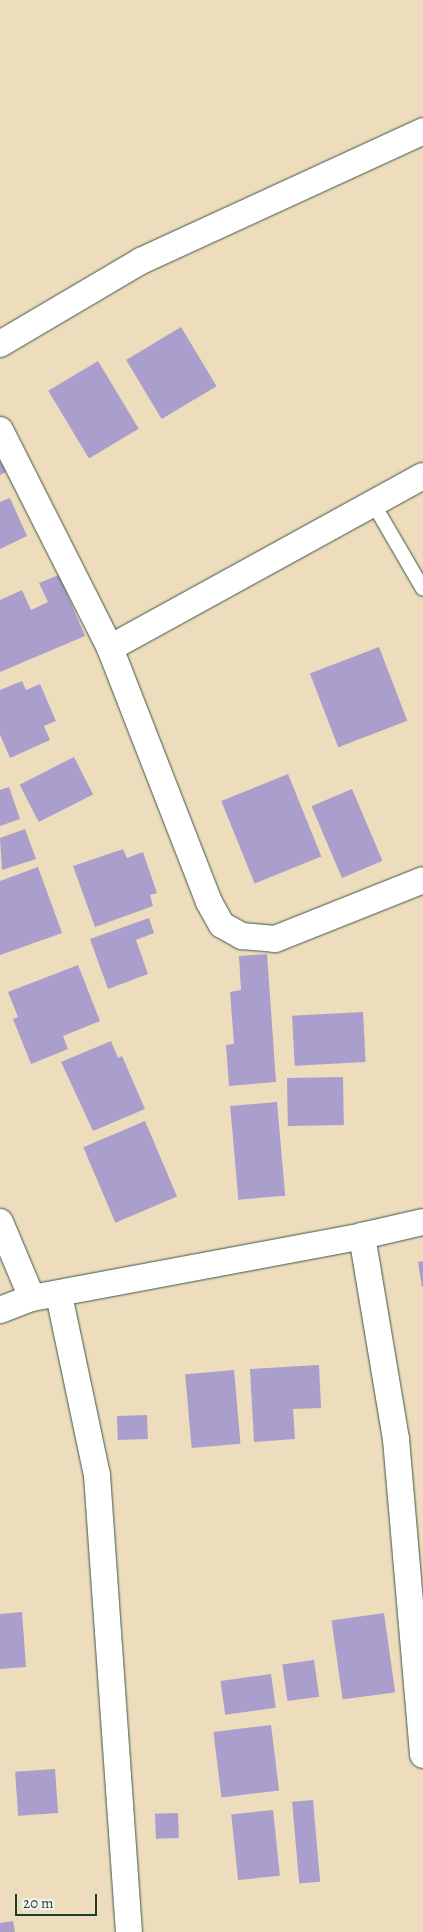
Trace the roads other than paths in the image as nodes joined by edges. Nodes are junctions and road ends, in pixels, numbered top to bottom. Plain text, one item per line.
1 (423, 132) edge
2 (0, 344) edge
3 (0, 430) edge
4 (423, 476) edge
5 (373, 503) junction
6 (423, 589) edge
7 (110, 648) junction
8 (423, 880) edge
9 (0, 1222) edge
10 (423, 1222) edge
11 (362, 1236) junction
12 (59, 1295) junction
13 (32, 1298) junction
14 (0, 1310) edge
15 (423, 1754) edge
16 (129, 1932) edge

1 - 2 street
3 - 7 street
4 - 5 street
5 - 6 lane
5 - 7 street
7 - 8 street
9 - 13 street
10 - 11 street
11 - 12 street
11 - 15 street
12 - 13 street
12 - 16 street
13 - 14 street

